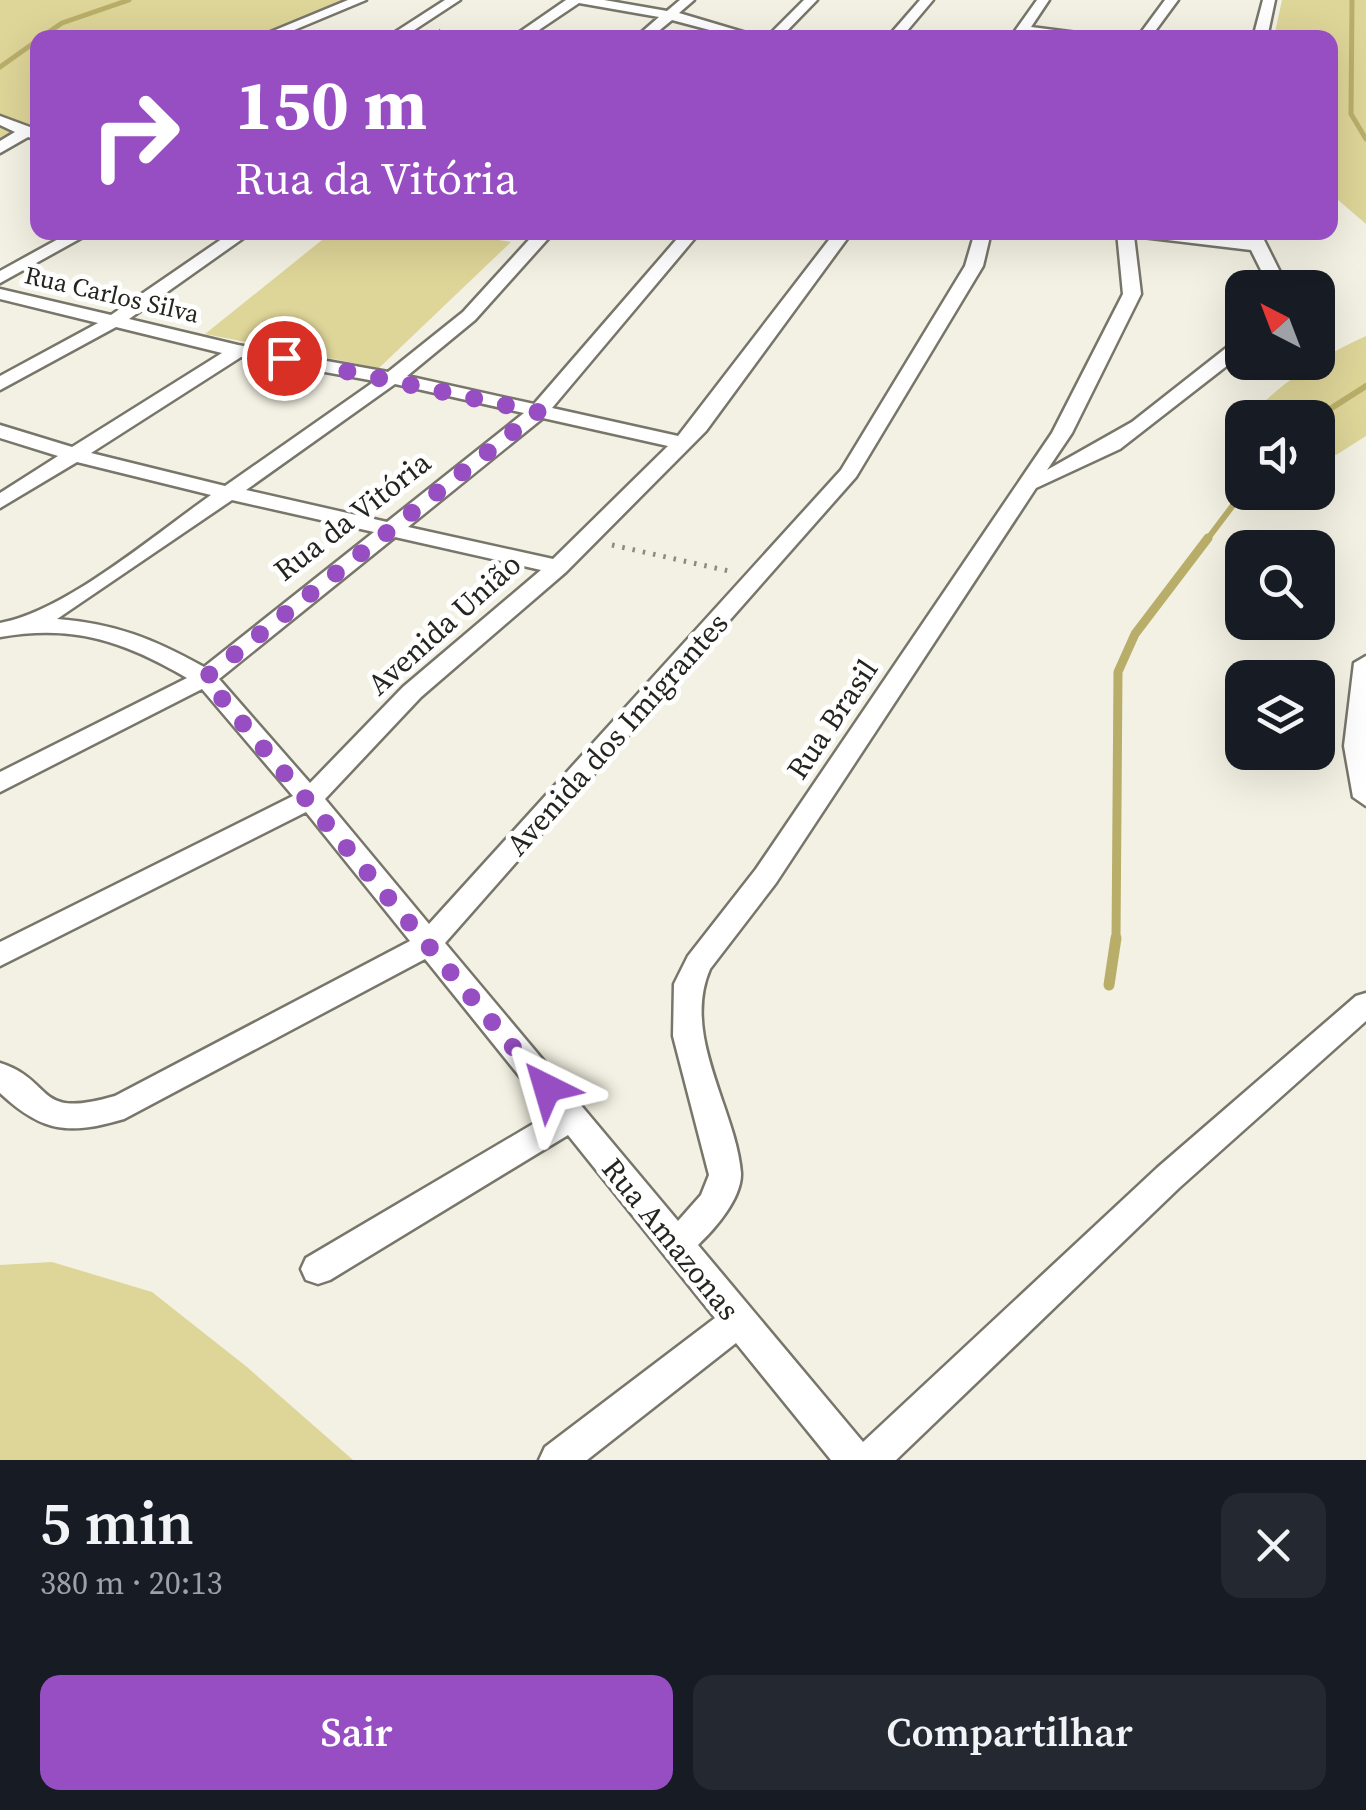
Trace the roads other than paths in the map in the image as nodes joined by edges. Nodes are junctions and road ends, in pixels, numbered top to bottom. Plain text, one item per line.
1 (360, 0) edge
2 (454, 0) edge
3 (578, 0) edge
4 (688, 0) edge
5 (811, 0) edge
6 (927, 0) edge
7 (1042, 0) edge
8 (1172, 0) edge
9 (1269, 0) edge
10 (670, 15) junction
11 (283, 30) edge
12 (404, 30) edge
13 (530, 30) edge
14 (651, 30) edge
15 (727, 30) edge
16 (780, 30) edge
17 (900, 30) edge
18 (1022, 30) edge
19 (1149, 30) edge
20 (1262, 30) edge
21 (0, 120) edge
22 (30, 132) edge
23 (30, 136) edge
24 (0, 148) edge
25 (69, 240) edge
26 (232, 240) edge
27 (539, 240) edge
28 (685, 240) edge
29 (838, 240) edge
30 (982, 240) edge
31 (1127, 240) edge
32 (1254, 240) edge
33 (1270, 270) edge
34 (0, 278) edge
35 (0, 294) edge
36 (118, 319) junction
37 (238, 351) junction
38 (1225, 358) edge
39 (392, 378) junction
40 (0, 384) edge
41 (538, 412) junction
42 (0, 431) edge
43 (682, 443) junction
44 (74, 456) junction
45 (1026, 486) junction
46 (230, 492) junction
47 (0, 502) edge
48 (390, 527) junction
49 (558, 566) junction
50 (32, 624) junction
51 (0, 630) edge
52 (1365, 669) edge
53 (205, 678) junction
54 (0, 783) edge
55 (1366, 796) edge
56 (310, 799) junction
57 (428, 944) junction
58 (0, 955) edge
59 (1366, 1004) edge
60 (0, 1074) edge
61 (571, 1117) junction
62 (676, 1243) junction
63 (318, 1268) dead end
64 (738, 1322) junction
65 (558, 1460) edge
66 (854, 1460) edge
67 (870, 1460) edge

1 - 11 street
2 - 12 street
3 - 10 street
3 - 13 street
4 - 10 street
5 - 16 street
6 - 17 street
7 - 18 street
8 - 19 street
9 - 20 street
10 - 14 street
10 - 15 street
21 - 22 street
23 - 24 street
25 - 34 street
26 - 36 street
27 - 39 street
28 - 41 street, Rua da Vitória
29 - 43 street, Avenida União
30 - 57 street, Avenida dos Imigrantes
31 - 45 street, Rua Brasil
32 - 33 street
35 - 36 street, Rua Carlos Silva
36 - 37 street, Rua Carlos Silva
36 - 40 street
37 - 39 street, Rua Carlos Silva
37 - 44 street
38 - 45 street
39 - 41 street, Rua Carlos Silva
39 - 46 street
41 - 43 street, Rua Carlos Silva
41 - 48 street, Rua da Vitória
42 - 44 street
43 - 49 street, Avenida União
44 - 46 street
44 - 47 street
45 - 62 street, Rua Brasil
46 - 48 street
46 - 50 street
48 - 49 street
48 - 53 street, Rua da Vitória
49 - 56 street, Avenida União
50 - 51 street, Rua Amazonas
50 - 53 street, Rua Amazonas
52 - 55 street
53 - 54 street, Rua da Vitória
53 - 56 street, Rua Amazonas
56 - 57 street, Rua Amazonas
56 - 58 street, Avenida União
57 - 60 street, Avenida dos Imigrantes
57 - 61 street, Rua Amazonas
59 - 67 street
61 - 62 street, Rua Amazonas
61 - 63 street
62 - 64 street, Rua Amazonas
64 - 65 street
64 - 66 street, Rua Amazonas

